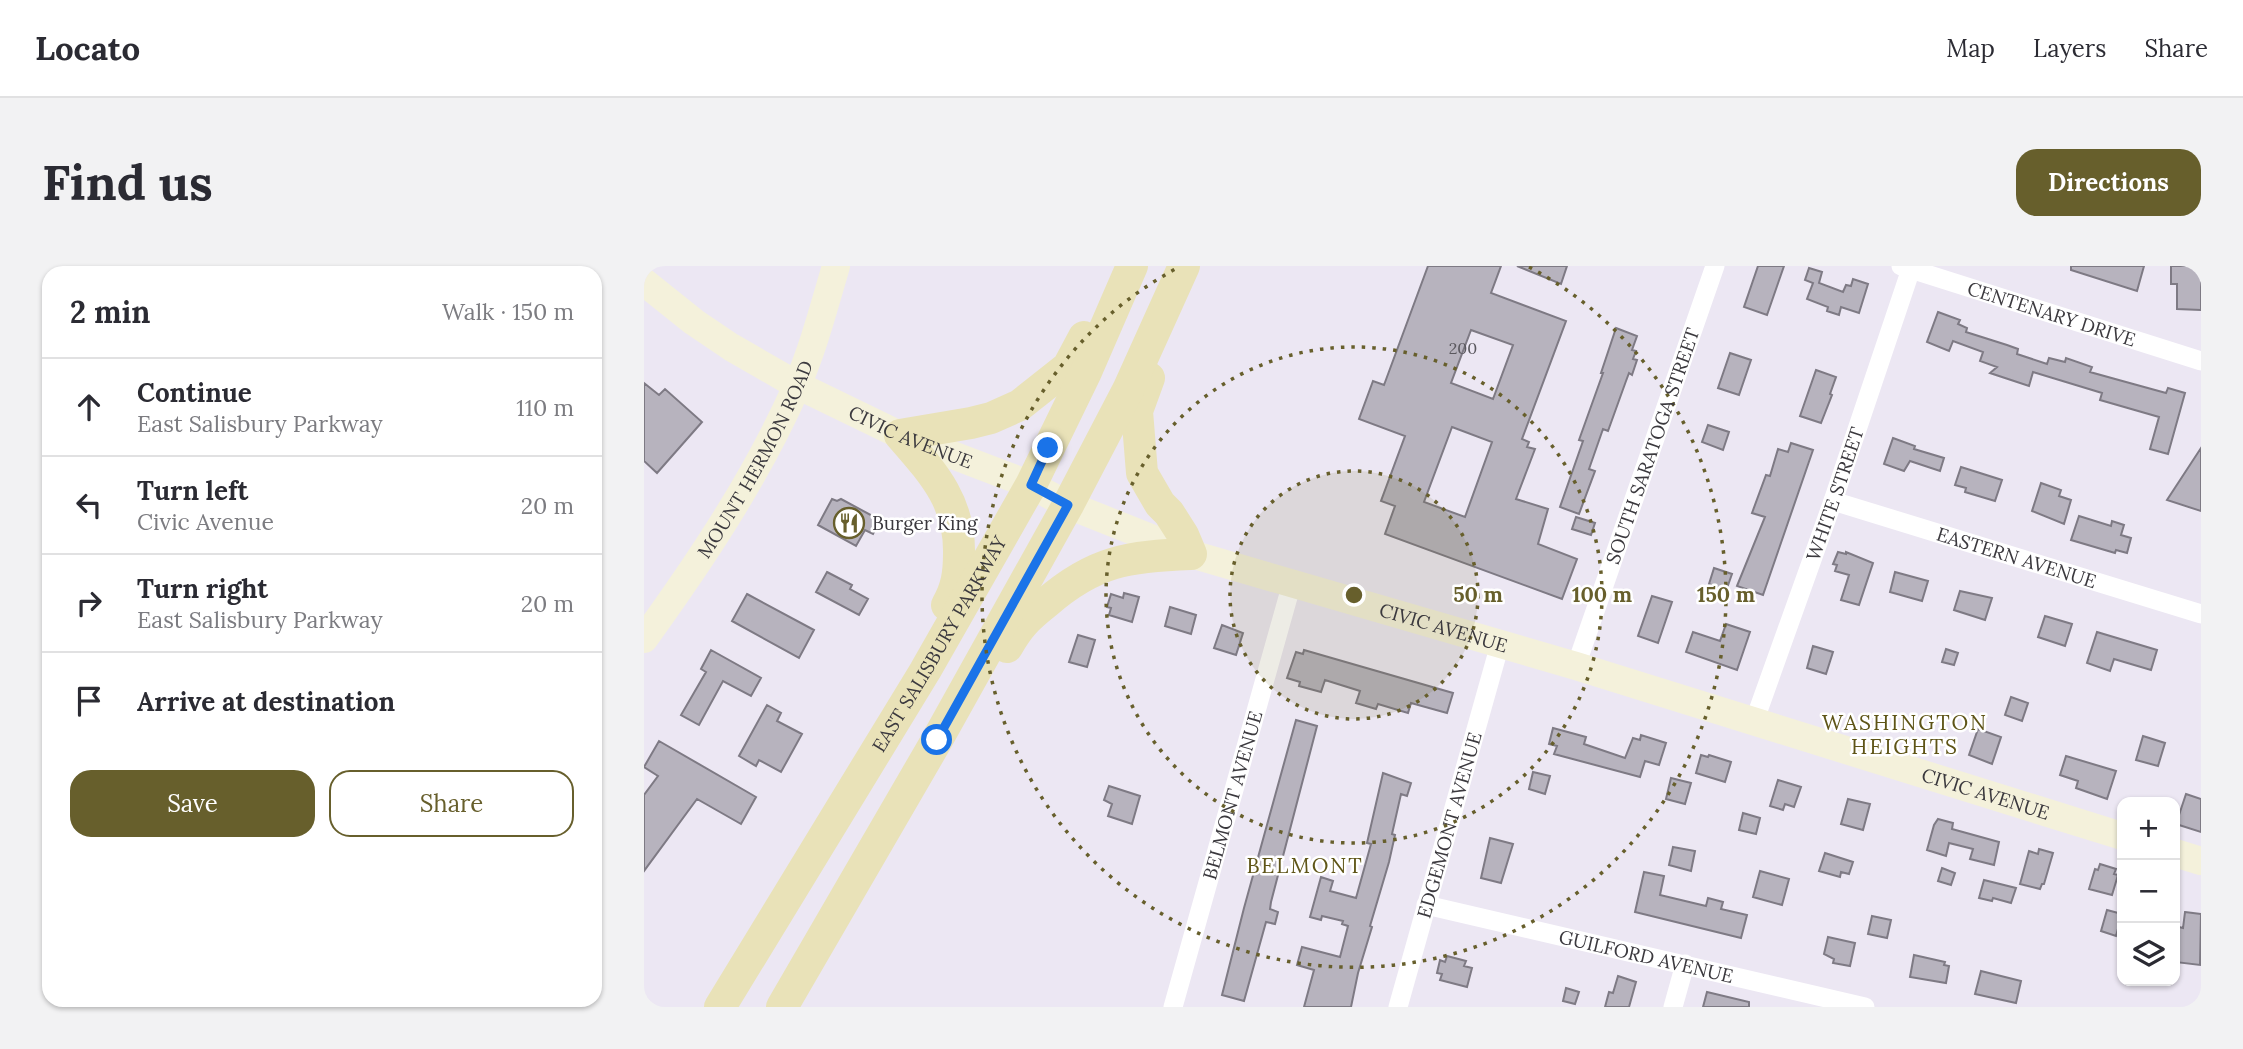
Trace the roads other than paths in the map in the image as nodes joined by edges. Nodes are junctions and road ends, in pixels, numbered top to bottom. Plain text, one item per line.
1 (836, 266) edge
2 (1116, 266) edge
3 (1132, 266) edge
4 (1184, 266) edge
5 (1191, 266) edge
6 (1715, 266) edge
7 (1908, 267) edge
8 (644, 282) edge
9 (2201, 361) edge
10 (797, 386) junction
11 (900, 435) junction
12 (1031, 485) junction
13 (1833, 501) junction
14 (1068, 505) junction
15 (1191, 554) junction
16 (1292, 583) junction
17 (2201, 614) edge
18 (644, 639) edge
19 (1500, 643) junction
20 (1576, 666) junction
21 (1754, 722) junction
22 (845, 803) junction
23 (2117, 834) edge
24 (2180, 855) edge
25 (2201, 861) edge
26 (857, 879) junction
27 (1426, 905) junction
28 (1685, 964) junction
29 (720, 1007) edge
30 (782, 1007) edge
31 (1173, 1007) edge
32 (1398, 1007) edge
33 (1673, 1007) edge
34 (1865, 1007) edge

1 - 10 street, MOUNT HERMON ROAD
2 - 11 main road
3 - 12 main road, EAST SALISBURY PARKWAY
4 - 14 main road
5 - 15 main road
6 - 20 street, SOUTH SARATOGA STREET
7 - 9 street, CENTENARY DRIVE
7 - 13 street, WHITE STREET
8 - 10 street, CIVIC AVENUE
10 - 11 street, CIVIC AVENUE
10 - 18 street, MOUNT HERMON ROAD
11 - 12 street, CIVIC AVENUE
11 - 22 main road
12 - 14 street, CIVIC AVENUE
12 - 22 main road, EAST SALISBURY PARKWAY
13 - 17 street, EASTERN AVENUE
13 - 21 street, WHITE STREET
14 - 15 street, CIVIC AVENUE
14 - 26 main road
15 - 16 street, CIVIC AVENUE
15 - 26 main road
16 - 19 street, CIVIC AVENUE
16 - 31 street, BELMONT AVENUE
19 - 20 street, CIVIC AVENUE
19 - 27 street, EDGEMONT AVENUE
20 - 21 street, CIVIC AVENUE
21 - 23 street, CIVIC AVENUE
22 - 29 main road, EAST SALISBURY PARKWAY
24 - 25 street
26 - 30 main road
27 - 28 street, GUILFORD AVENUE
27 - 32 street, EDGEMONT AVENUE
28 - 33 street
28 - 34 street, GUILFORD AVENUE

